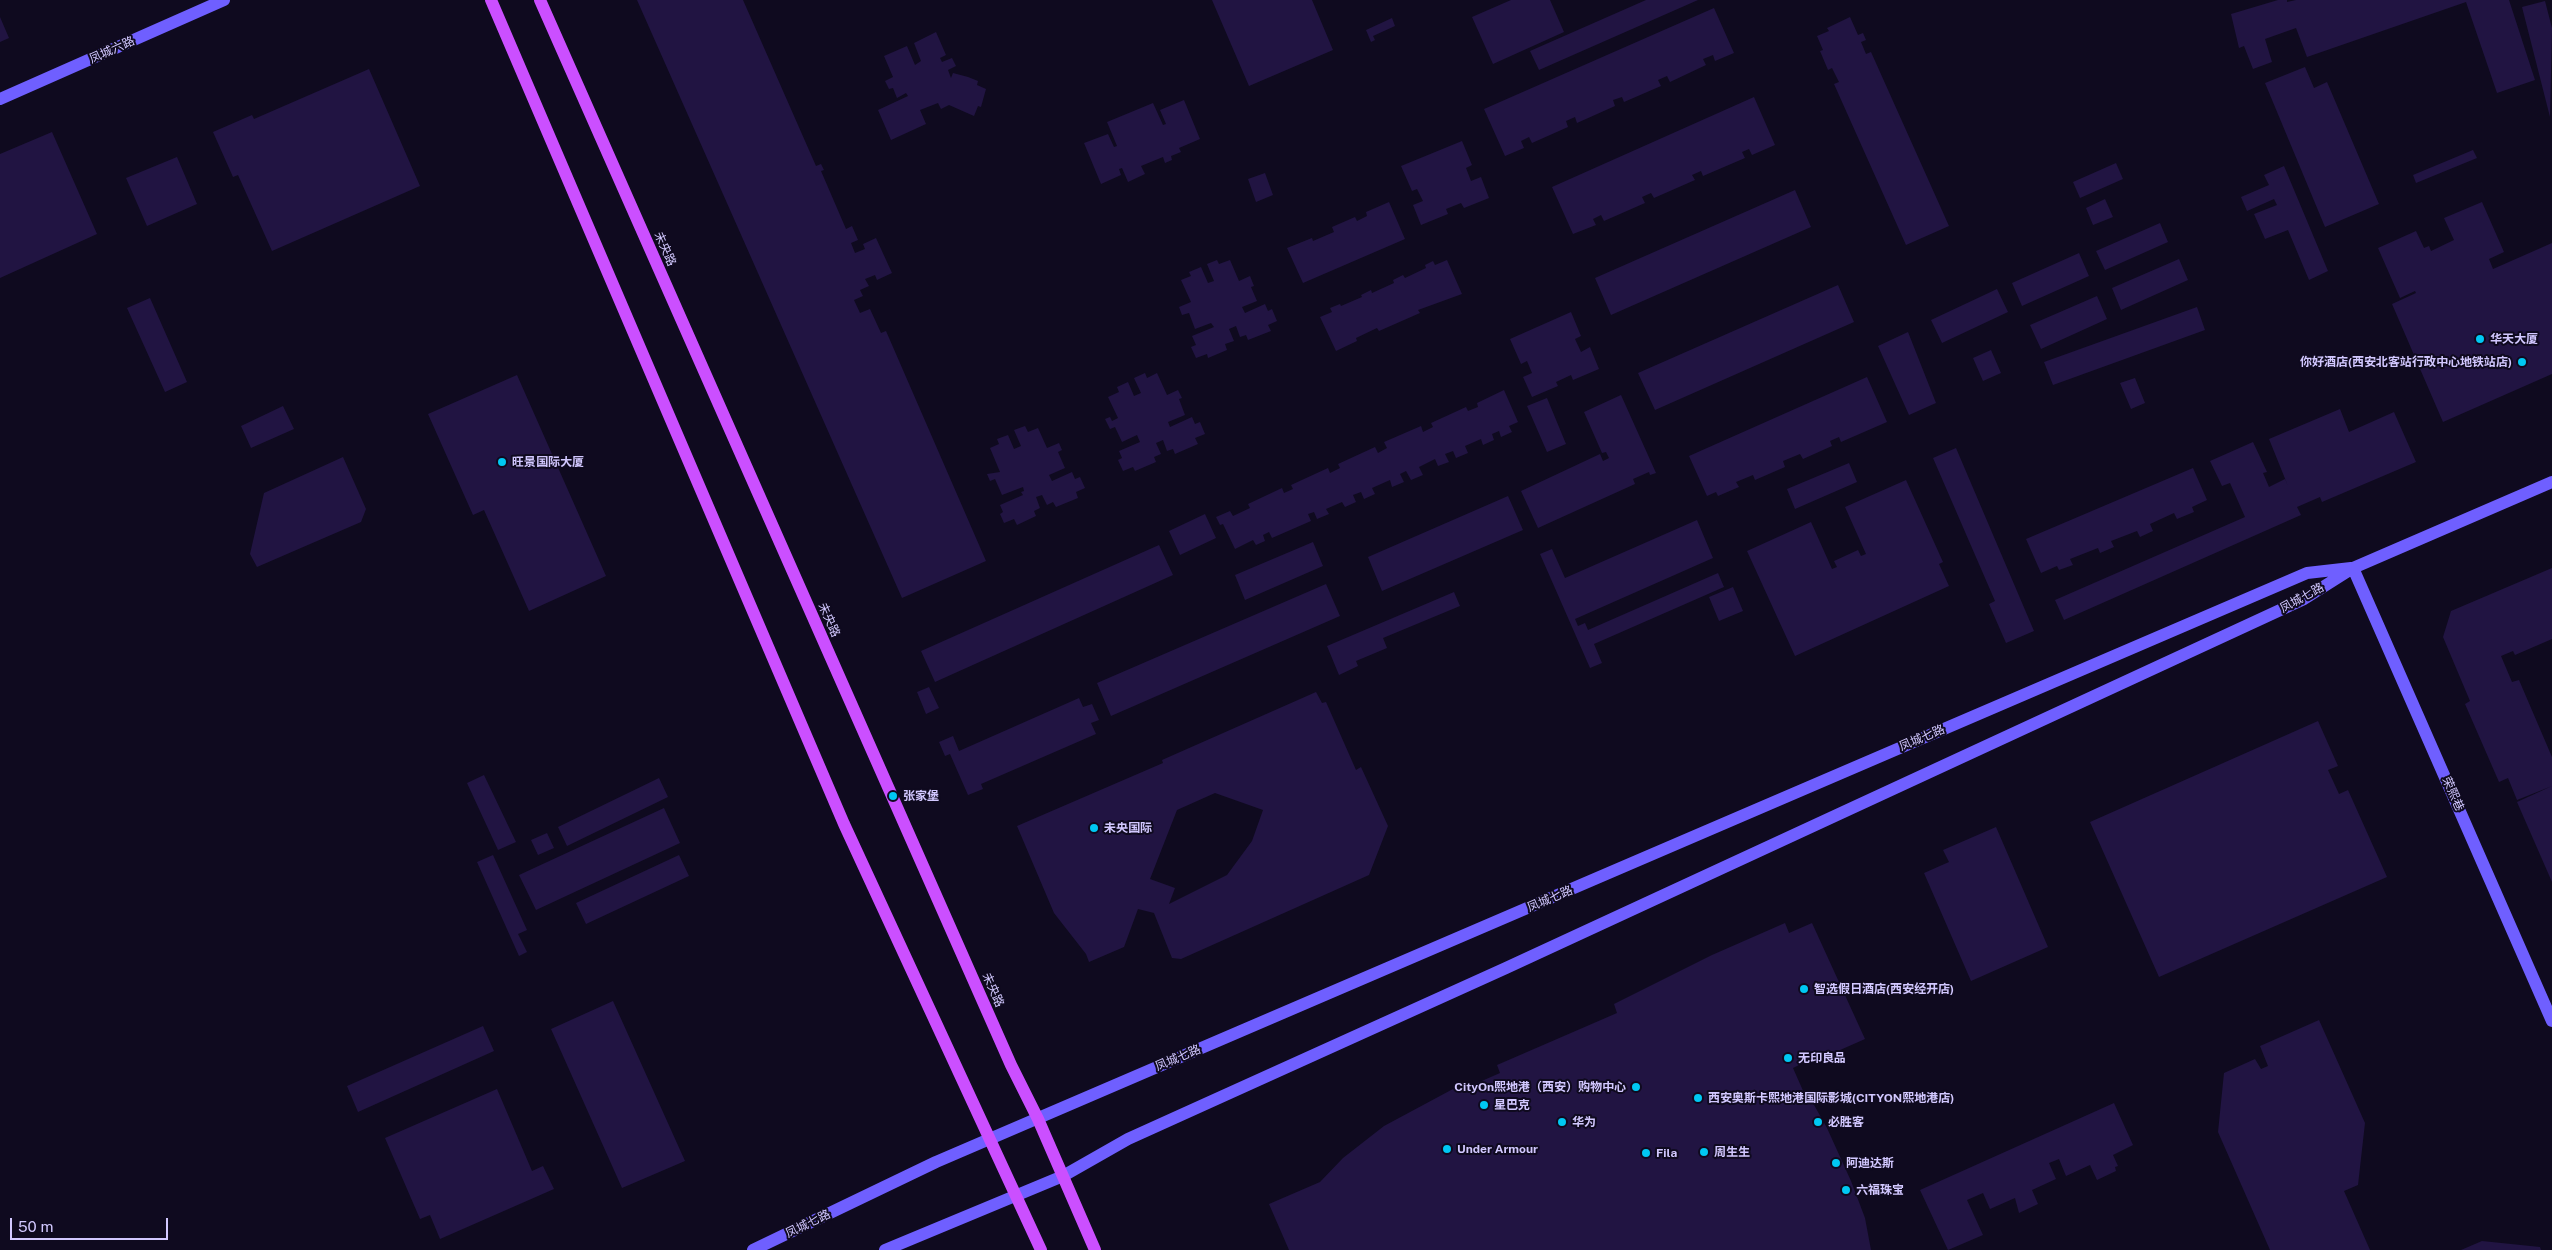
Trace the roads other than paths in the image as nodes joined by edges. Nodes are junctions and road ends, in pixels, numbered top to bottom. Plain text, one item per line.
1 (224, 0) edge
2 (491, 0) edge
3 (540, 0) edge
4 (0, 99) edge
5 (2552, 482) edge
6 (2353, 568) junction
7 (2552, 1021) edge
8 (1038, 1119) junction
9 (990, 1140) junction
10 (1063, 1176) junction
11 (1017, 1194) junction
12 (753, 1250) edge
13 (885, 1250) edge
14 (1041, 1250) edge
15 (1095, 1250) edge

1 - 4 street, 凤城六路
2 - 9 main road
3 - 8 main road, 未央路
5 - 6 street, 凤城七路
6 - 7 street, 荣熙巷
6 - 8 street, 凤城七路
6 - 10 street, 凤城七路
8 - 9 street, 凤城七路
8 - 10 main road, 未央路
9 - 11 main road
9 - 12 street, 凤城七路
10 - 11 street, 凤城七路
10 - 15 main road, 未央路
11 - 13 street, 凤城七路
11 - 14 main road

